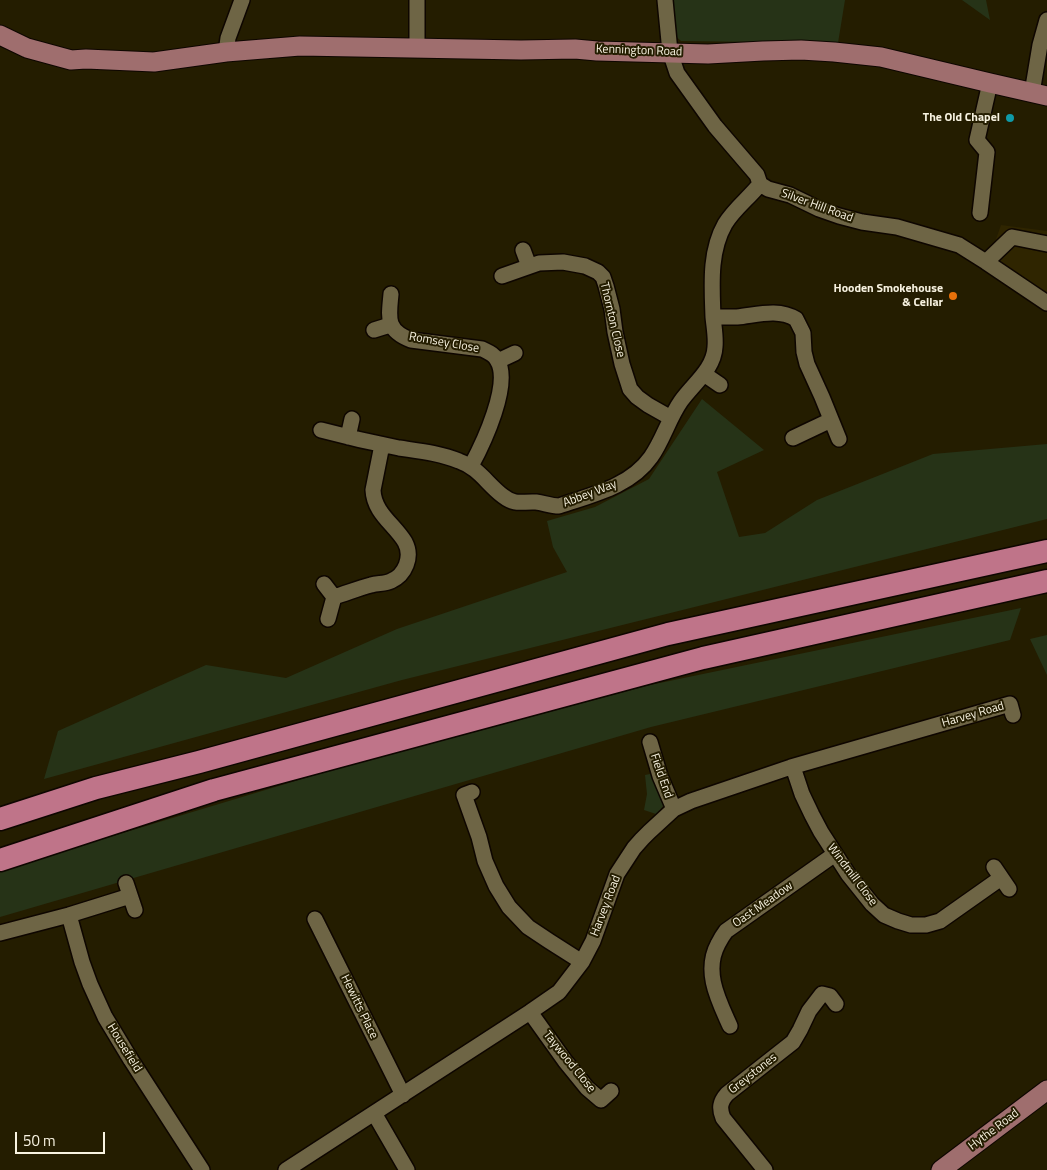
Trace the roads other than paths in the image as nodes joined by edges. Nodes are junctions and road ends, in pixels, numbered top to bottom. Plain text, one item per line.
1 (242, 0) edge
2 (417, 0) edge
3 (665, 0) edge
4 (1047, 20) edge
5 (0, 35) edge
6 (417, 48) junction
7 (226, 52) junction
8 (670, 52) junction
9 (990, 84) junction
10 (1039, 94) edge
11 (764, 187) junction
12 (980, 213) dead end
13 (1047, 244) edge
14 (523, 250) dead end
15 (986, 262) junction
16 (529, 266) junction
17 (502, 276) dead end
18 (391, 294) dead end
19 (1047, 303) edge
20 (713, 317) junction
21 (390, 325) junction
22 (374, 330) dead end
23 (515, 353) dead end
24 (498, 360) junction
25 (704, 374) junction
26 (720, 385) dead end
27 (671, 418) junction
28 (352, 419) dead end
29 (831, 420) junction
30 (321, 430) dead end
31 (348, 437) junction
32 (794, 438) dead end
33 (839, 439) dead end
34 (382, 445) junction
35 (471, 466) junction
36 (1047, 551) edge
37 (1044, 582) edge
38 (324, 584) dead end
39 (334, 597) junction
40 (328, 619) dead end
41 (1013, 715) dead end
42 (650, 742) dead end
43 (792, 768) junction
44 (472, 792) dead end
45 (674, 809) junction
46 (0, 819) edge
47 (835, 854) junction
48 (0, 860) edge
49 (1001, 878) dead end
50 (130, 896) dead end
51 (69, 915) junction
52 (315, 919) dead end
53 (0, 933) edge
54 (582, 962) junction
55 (836, 1004) dead end
56 (530, 1012) junction
57 (730, 1026) dead end
58 (1047, 1090) edge
59 (611, 1091) dead end
60 (403, 1095) junction
61 (374, 1113) junction
62 (948, 1168) edge
63 (202, 1170) edge
64 (286, 1170) edge
65 (407, 1170) edge
66 (765, 1170) edge

1 - 7 street
2 - 6 street
3 - 8 street
4 - 10 street
5 - 7 main road, Kennington Road
6 - 7 main road, Kennington Road
6 - 8 main road, Kennington Road
8 - 9 main road, Kennington Road
8 - 11 street
9 - 10 main road, Kennington Road
9 - 12 street
11 - 15 street, Silver Hill Road
11 - 20 street, Abbey Way
13 - 15 street
14 - 16 street
15 - 19 street, Silver Hill Road
16 - 17 street, Thornton Close
16 - 27 street, Thornton Close
18 - 21 street
20 - 25 street, Abbey Way
20 - 29 street
21 - 22 street
21 - 24 street, Romsey Close
23 - 24 street
24 - 35 street
25 - 26 street
25 - 27 street, Abbey Way
27 - 35 street, Abbey Way
28 - 31 street
29 - 32 street
29 - 33 street
30 - 31 street, Abbey Way
31 - 34 street, Abbey Way
34 - 35 street, Abbey Way
34 - 39 street
36 - 46 highway
37 - 48 highway
38 - 39 street
39 - 40 street
41 - 43 street, Harvey Road
42 - 45 street, Field End
43 - 45 street, Harvey Road
43 - 47 street, Windmill Close
44 - 54 street
45 - 54 street, Harvey Road
47 - 49 street, Windmill Close
47 - 57 street, Oast Meadow
50 - 51 street
51 - 53 street
51 - 63 street, Housefield
52 - 60 street, Hewitts Place
54 - 56 street, Harvey Road
55 - 66 street, Greystones
56 - 59 street, Taywood Close
56 - 60 street, Harvey Road
58 - 62 main road, Hythe Road
60 - 61 street, Harvey Road
61 - 64 street, Harvey Road
61 - 65 street

